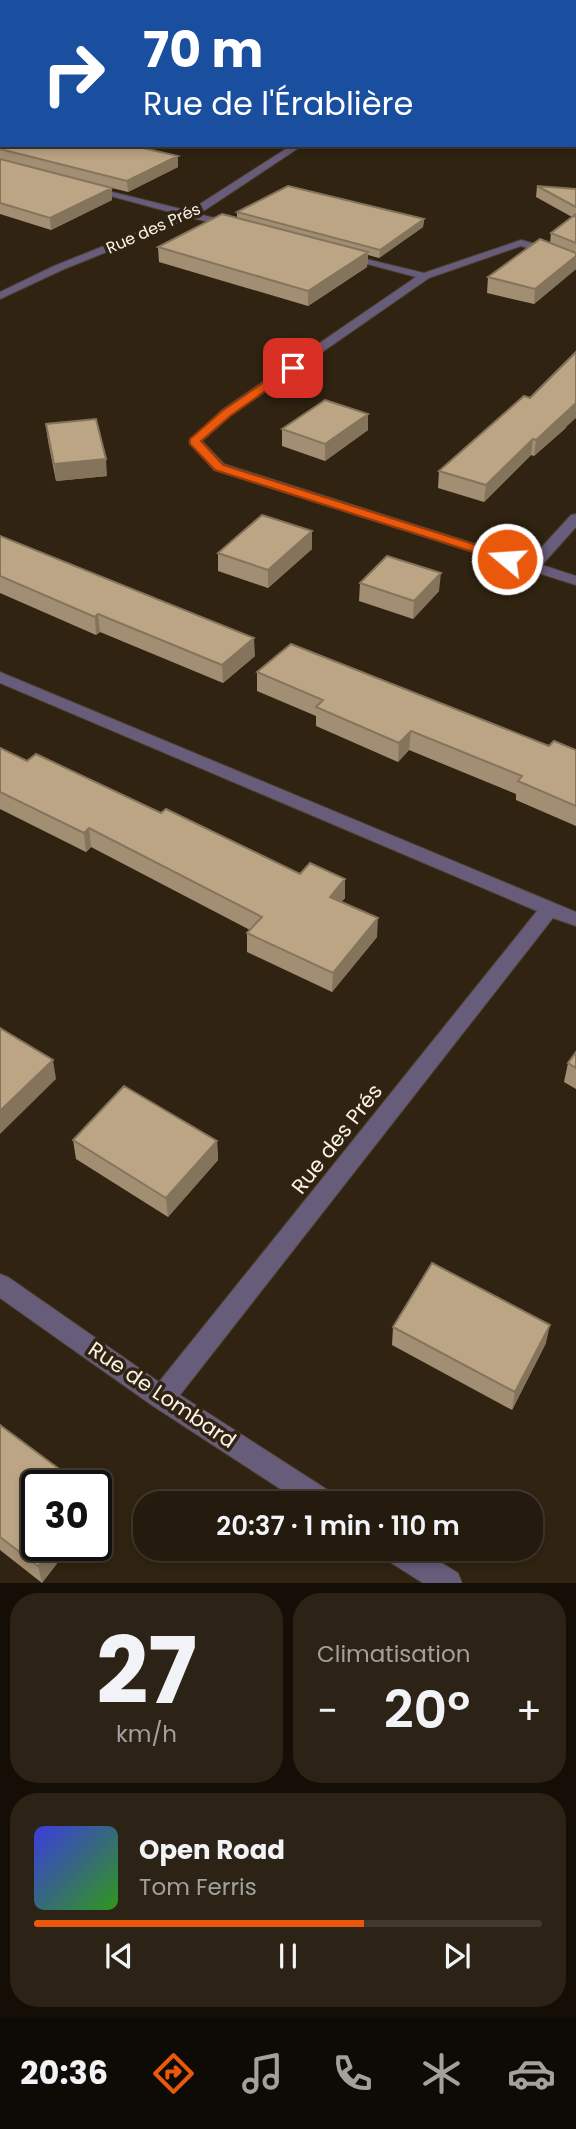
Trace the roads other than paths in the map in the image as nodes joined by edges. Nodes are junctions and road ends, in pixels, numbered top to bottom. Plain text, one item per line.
1 (296, 147) edge
2 (78, 185) edge
3 (190, 215) junction
4 (240, 228) edge
5 (332, 252) edge
6 (576, 263) edge
7 (425, 276) junction
8 (0, 296) edge
9 (576, 518) edge
10 (532, 567) junction
11 (576, 581) edge
12 (0, 677) edge
13 (549, 909) junction
14 (576, 919) edge
15 (0, 1285) edge
16 (162, 1398) junction
17 (306, 1491) edge
18 (414, 1561) edge
19 (448, 1583) edge

1 - 3 street, Rue des Prés
2 - 3 street
3 - 4 street
3 - 8 street, Rue des Prés
5 - 7 street
6 - 7 street
7 - 10 street
9 - 10 street
10 - 11 street
12 - 13 street
13 - 14 street
13 - 16 street, Rue des Prés
15 - 16 street, Rue de Lombard
16 - 17 street, Rue de Lombard
18 - 19 street

